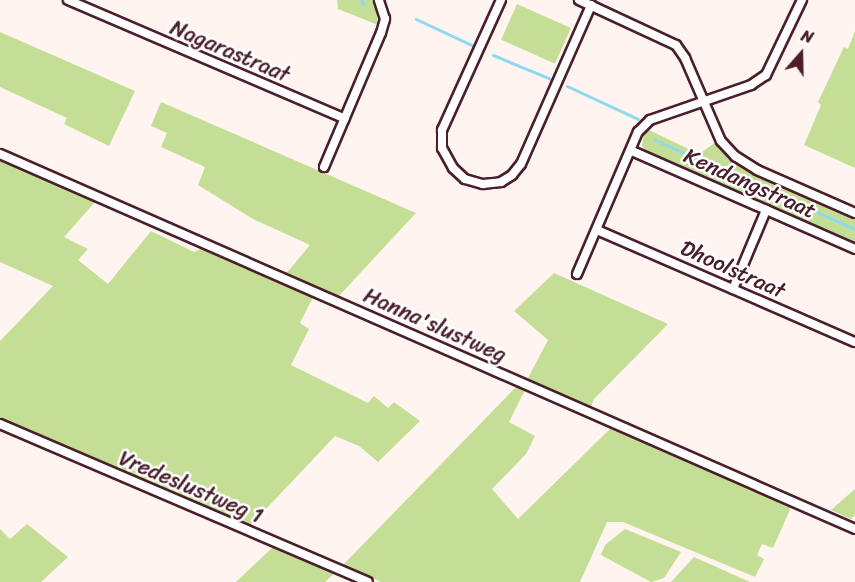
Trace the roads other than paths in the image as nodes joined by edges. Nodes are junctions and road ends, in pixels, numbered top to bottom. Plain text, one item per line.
1 (68, 0) edge
2 (379, 0) edge
3 (501, 0) edge
4 (579, 0) edge
5 (802, 0) edge
6 (591, 5) junction
7 (703, 101) junction
8 (345, 119) junction
9 (632, 151) junction
10 (0, 154) edge
11 (324, 167) dead end
12 (766, 210) junction
13 (855, 213) edge
14 (597, 230) junction
15 (855, 249) edge
16 (577, 274) dead end
17 (733, 289) junction
18 (855, 342) edge
19 (0, 424) edge
20 (855, 530) edge
21 (368, 582) edge

1 - 8 street, Nagarastraat
2 - 8 street
3 - 6 street
4 - 6 street
5 - 7 street
6 - 7 street
7 - 9 street
7 - 13 street
8 - 11 street
9 - 12 street, Kendangstraat
9 - 14 street
10 - 20 street, Hanna'slustweg
12 - 15 street, Kendangstraat
12 - 17 street
14 - 16 street
14 - 17 street, Dhoolstraat
17 - 18 street, Dhoolstraat
19 - 21 street, Vredeslustweg 1

